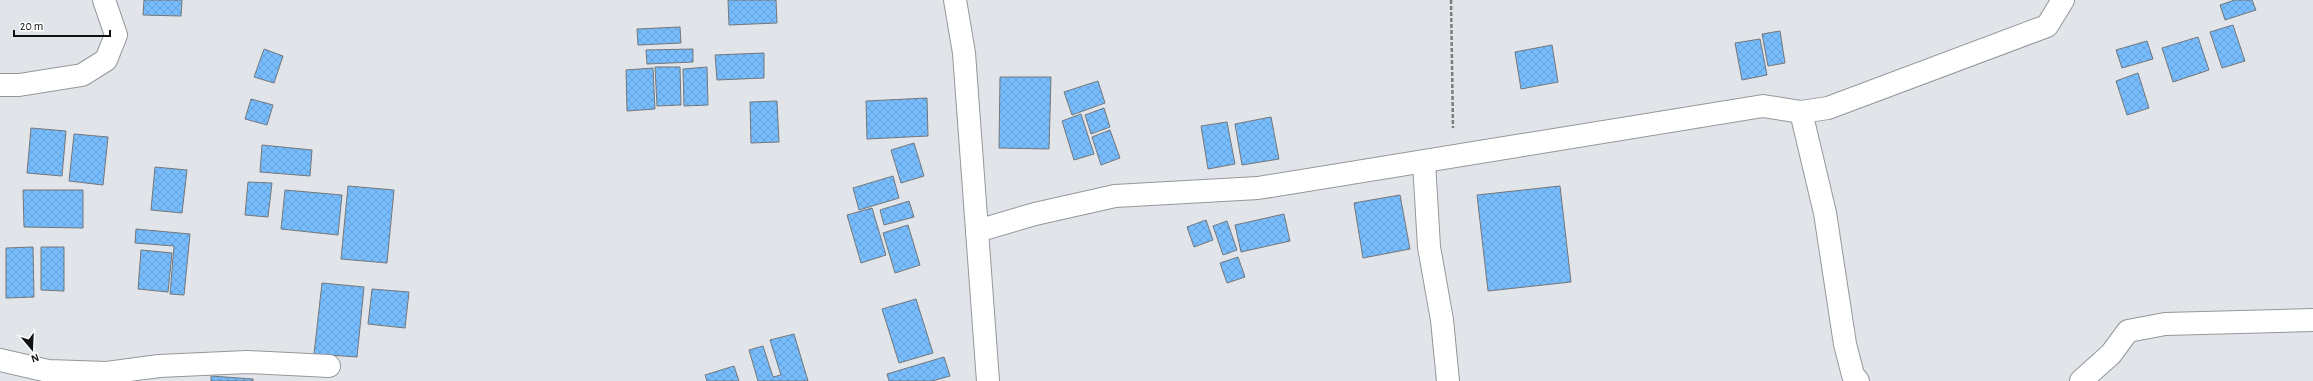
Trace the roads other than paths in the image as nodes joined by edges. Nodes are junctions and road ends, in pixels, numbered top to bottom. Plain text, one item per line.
1 (104, 0) edge
2 (955, 0) edge
3 (2063, 0) edge
4 (0, 85) edge
5 (1801, 112) junction
6 (1424, 162) junction
7 (977, 231) junction
8 (2313, 320) edge
9 (0, 360) edge
10 (329, 366) dead end
11 (988, 381) edge
12 (1448, 381) edge
13 (1858, 381) edge
14 (2080, 381) edge

1 - 4 street
2 - 7 street
3 - 5 street
5 - 6 street
5 - 13 street
6 - 7 street
6 - 12 street
7 - 11 street
8 - 14 street
9 - 10 street

